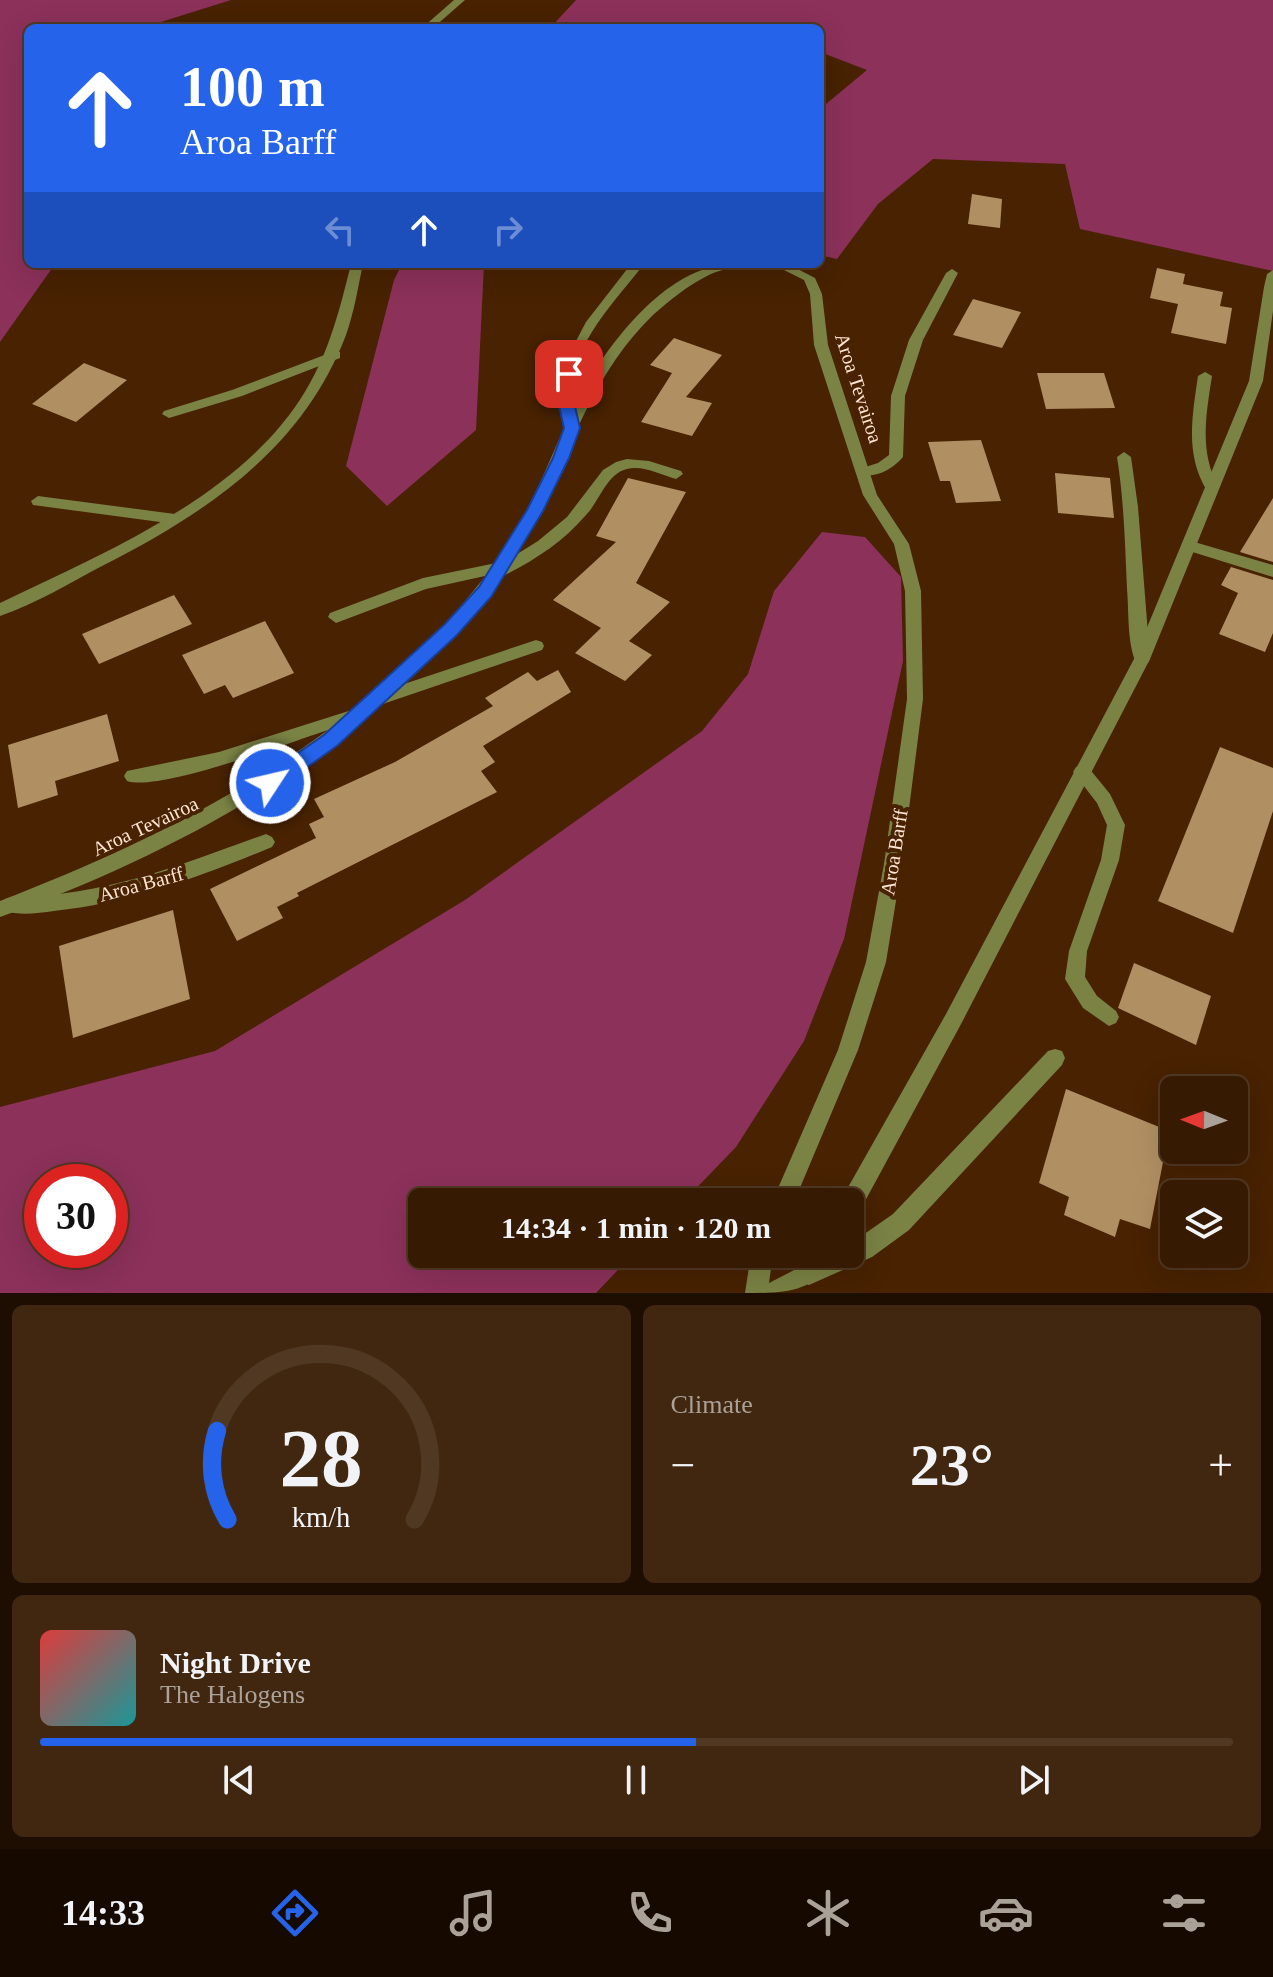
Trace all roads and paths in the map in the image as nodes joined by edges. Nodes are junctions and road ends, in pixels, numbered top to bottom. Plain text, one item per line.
1 (460, 0) edge
2 (432, 24) edge
3 (356, 268) edge
4 (635, 268) edge
5 (719, 268) edge
6 (787, 268) edge
7 (952, 273) dead end
8 (1273, 274) edge
9 (335, 355) junction
10 (1205, 376) dead end
11 (169, 414) dead end
12 (572, 428) junction
13 (1124, 457) dead end
14 (864, 472) junction
15 (676, 474) dead end
16 (1212, 488) junction
17 (870, 495) joint
18 (38, 501) dead end
19 (175, 519) junction
20 (1191, 546) junction
21 (502, 568) junction
22 (1273, 571) edge
23 (0, 610) edge
24 (336, 617) dead end
25 (536, 646) dead end
26 (1142, 659) junction
27 (374, 701) junction
28 (360, 713) junction
29 (1082, 772) junction
30 (133, 776) dead end
31 (266, 842) dead end
32 (6, 907) edge
33 (1109, 1017) dead end
34 (1055, 1058) dead end
35 (789, 1188) edge
36 (860, 1188) edge
37 (760, 1268) edge
38 (813, 1268) edge
39 (808, 1275) junction
40 (756, 1293) edge
41 (772, 1293) edge

1 - 2 street
3 - 9 street
4 - 12 street
5 - 12 street, Aroa Tevairoa
6 - 14 street, Aroa Tevairoa
7 - 14 street
8 - 16 street
9 - 11 street
9 - 19 street
10 - 16 street
12 - 21 street, Aroa Tevairoa
13 - 26 street
14 - 17 street, Aroa Tevairoa
15 - 21 street
16 - 20 street
17 - 35 street, Aroa Barff
18 - 19 street
19 - 23 street
20 - 22 street
20 - 26 street
21 - 24 street
21 - 27 street, Aroa Tevairoa
25 - 27 street
26 - 29 street
27 - 28 street, Aroa Tevairoa
28 - 30 street
28 - 32 street, Aroa Tevairoa
29 - 33 street
29 - 36 street
31 - 32 street, Aroa Barff
34 - 39 street
37 - 40 street
38 - 39 street
39 - 41 street

